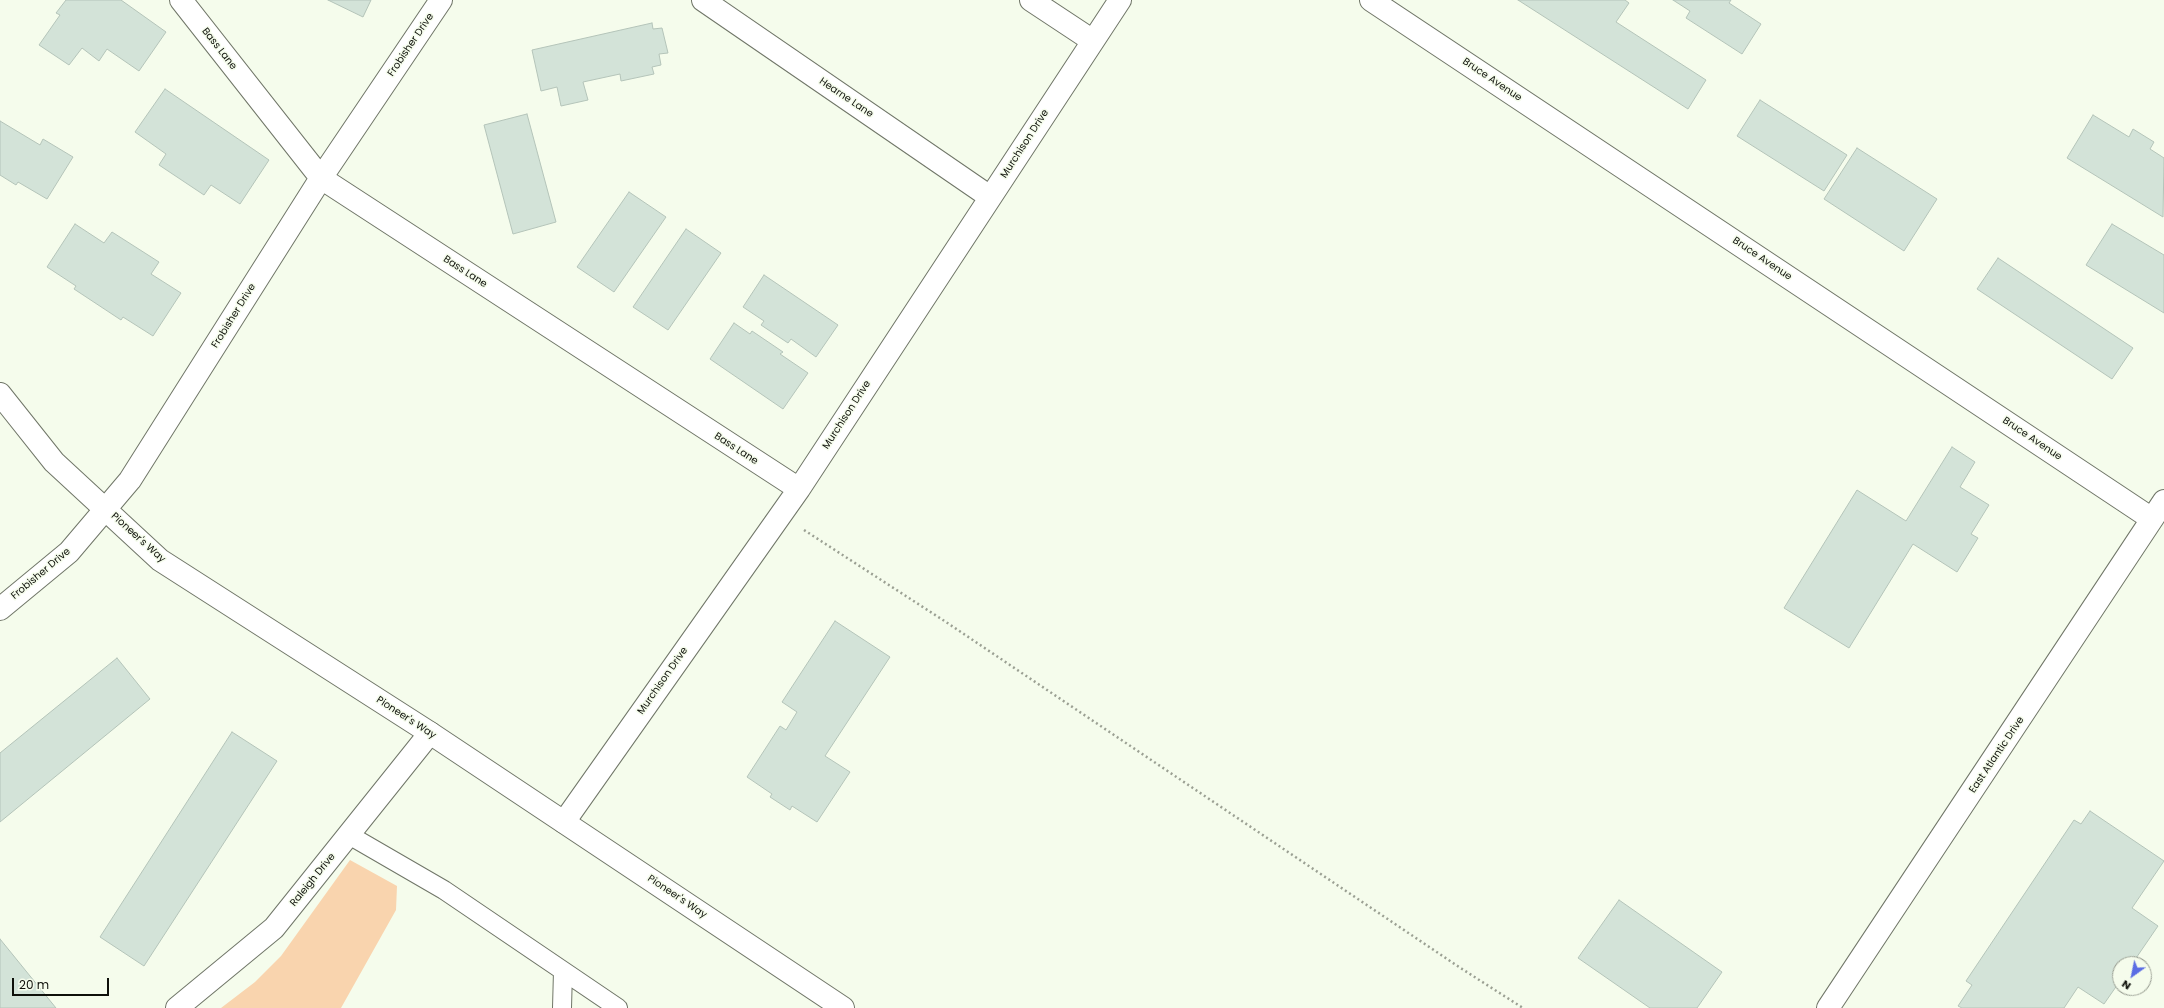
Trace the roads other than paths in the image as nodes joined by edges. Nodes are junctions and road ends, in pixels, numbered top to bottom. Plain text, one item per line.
1 (181, 0) edge
2 (441, 0) edge
3 (702, 0) edge
4 (1031, 0) edge
5 (1120, 0) edge
6 (1371, 0) edge
7 (1092, 41) junction
8 (321, 178) junction
9 (990, 197) junction
10 (0, 394) edge
11 (798, 489) junction
12 (2164, 501) edge
13 (105, 509) junction
14 (2152, 519) junction
15 (0, 609) edge
16 (430, 733) junction
17 (564, 822) junction
18 (349, 835) junction
19 (563, 971) junction
20 (177, 1008) edge
21 (562, 1008) edge
22 (618, 1008) edge
23 (843, 1008) edge
24 (1828, 1008) edge

1 - 8 street, Bass Lane
2 - 8 street, Frobisher Drive
3 - 9 street, Hearne Lane
4 - 7 street
5 - 7 street, Murchison Drive
6 - 14 street, Bruce Avenue
7 - 9 street, Murchison Drive
8 - 11 street, Bass Lane
8 - 13 street, Frobisher Drive
9 - 11 street, Murchison Drive
10 - 13 street, Pioneer's Way
11 - 17 street, Murchison Drive
12 - 14 street, East Atlantic Drive
13 - 15 street, Frobisher Drive
13 - 16 street, Pioneer's Way
14 - 24 street, East Atlantic Drive
16 - 17 street, Pioneer's Way
16 - 18 street, Raleigh Drive
17 - 23 street, Pioneer's Way
18 - 19 lane
18 - 20 street, Raleigh Drive
19 - 21 lane
19 - 22 lane

